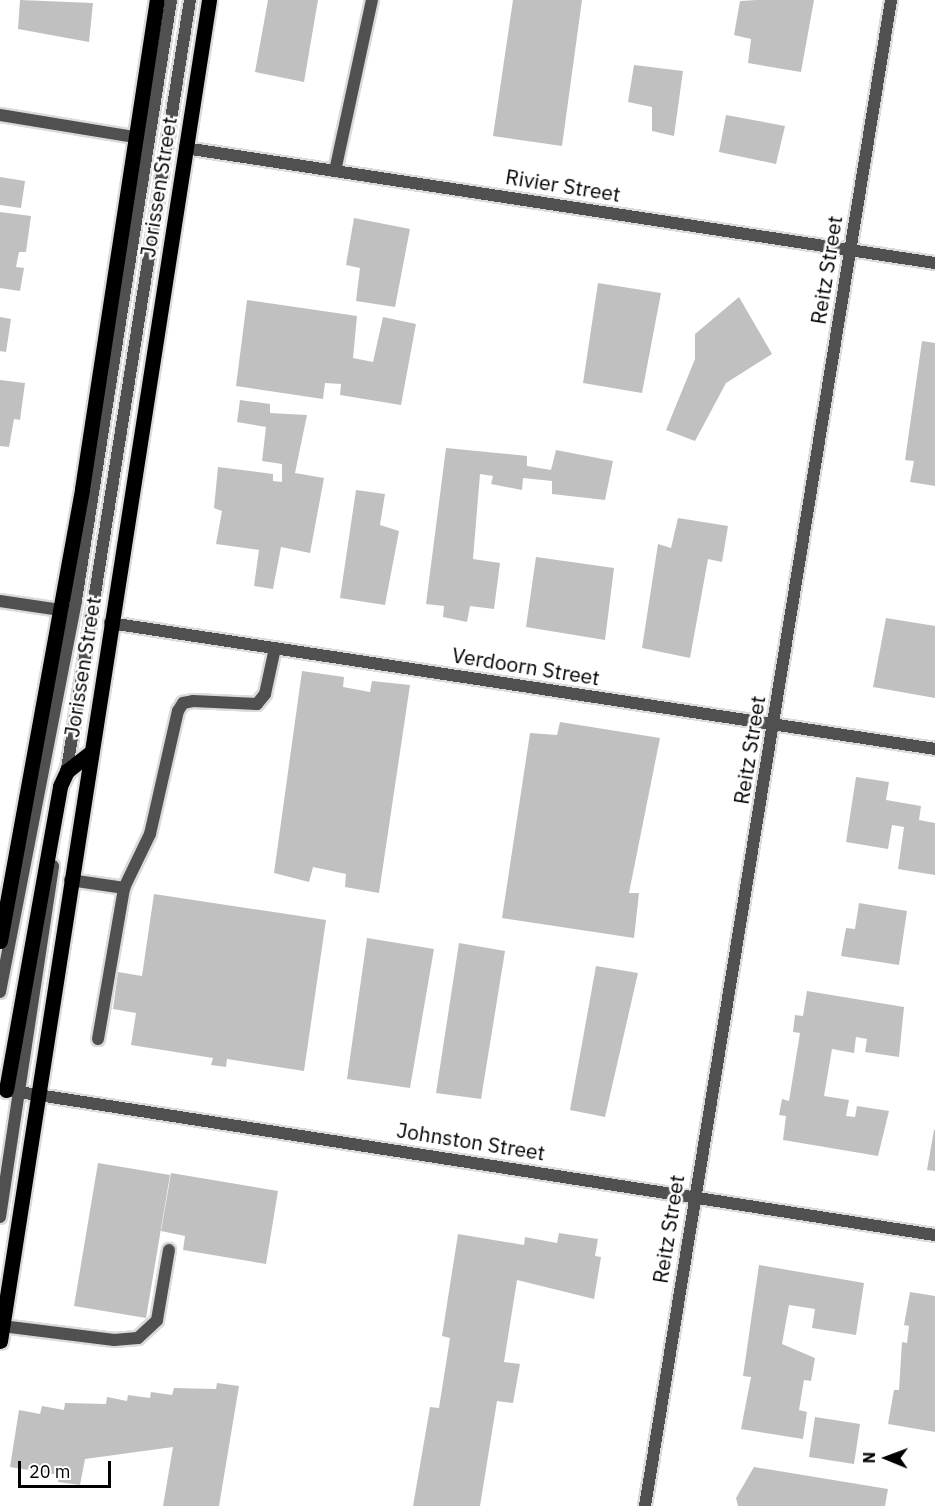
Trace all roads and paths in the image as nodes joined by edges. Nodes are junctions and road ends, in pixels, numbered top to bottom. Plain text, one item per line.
1 (157, 0) edge
2 (171, 0) edge
3 (190, 0) edge
4 (209, 0) edge
5 (372, 0) edge
6 (891, 0) edge
7 (0, 116) edge
8 (135, 137) junction
9 (185, 148) junction
10 (334, 171) junction
11 (849, 249) junction
12 (935, 263) edge
13 (0, 601) edge
14 (60, 610) junction
15 (110, 623) junction
16 (274, 648) junction
17 (773, 724) junction
18 (935, 749) edge
19 (89, 754) junction
20 (67, 771) junction
21 (70, 880) junction
22 (124, 888) junction
23 (0, 941) edge
24 (0, 992) edge
25 (98, 1039) dead end
26 (9, 1091) edge
27 (36, 1095) junction
28 (693, 1195) junction
29 (0, 1217) edge
30 (935, 1235) edge
31 (169, 1250) dead end
32 (1, 1333) edge
33 (645, 1506) edge

1 - 8 main road, Jorissen Street
2 - 24 street, Jorissen Street
3 - 20 street, Jorissen Street
4 - 9 main road, Jorissen Street
5 - 10 street
6 - 11 street, Reitz Street
7 - 8 street
8 - 14 main road, Jorissen Street
9 - 10 street, Rivier Street
9 - 15 main road, Jorissen Street
10 - 11 street, Rivier Street
11 - 12 street, Rivier Street
11 - 17 street, Reitz Street
13 - 14 street
14 - 23 main road, Jorissen Street
15 - 16 street, Verdoorn Street
15 - 19 main road, Jorissen Street
16 - 17 street, Verdoorn Street
16 - 22 street
17 - 18 street, Verdoorn Street
17 - 28 street, Reitz Street
19 - 20 main road
19 - 21 main road, Jorissen Street
20 - 26 main road
21 - 22 street
21 - 27 main road, Jorissen Street
22 - 25 street
26 - 27 street, Johnston Street
26 - 29 street
27 - 28 street, Johnston Street
27 - 32 main road, Jorissen Street
28 - 30 street, Johnston Street
28 - 33 street, Reitz Street
31 - 32 street

